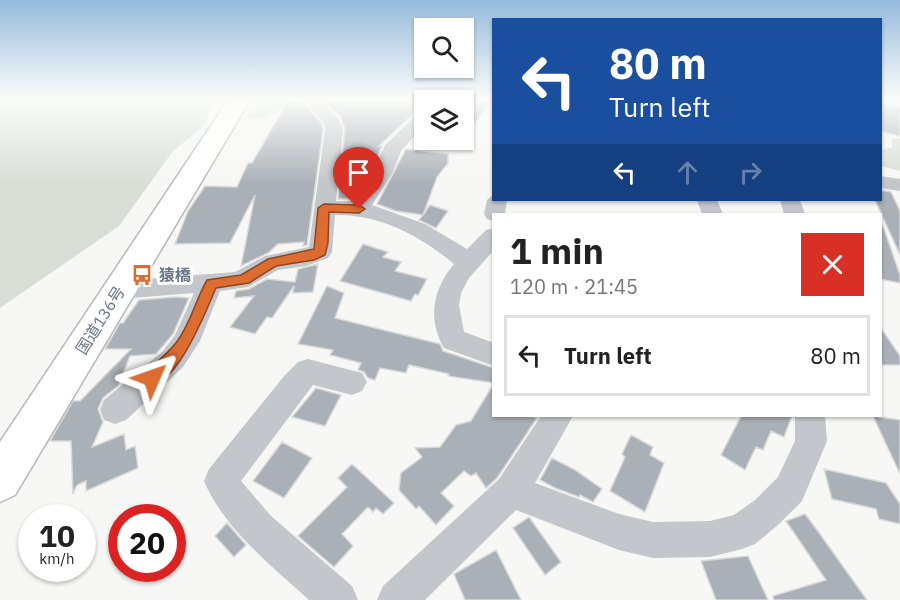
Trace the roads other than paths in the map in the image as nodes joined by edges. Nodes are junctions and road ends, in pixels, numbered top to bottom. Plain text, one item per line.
1 (221, 128) edge
2 (334, 128) edge
3 (413, 128) edge
4 (882, 182) edge
5 (900, 185) edge
6 (324, 208) junction
7 (359, 209) junction
8 (492, 235) edge
9 (468, 262) junction
10 (211, 284) junction
11 (119, 290) junction
12 (492, 354) edge
13 (352, 382) dead end
14 (116, 410) dead end
15 (557, 417) edge
16 (810, 417) edge
17 (0, 480) edge
18 (511, 491) junction
19 (338, 600) edge
20 (397, 600) edge

1 - 11 highway, 国道136号
2 - 6 street
3 - 7 street
4 - 5 street
6 - 7 street
6 - 10 street
7 - 9 street
8 - 9 street
9 - 12 street
10 - 11 street
10 - 14 street
11 - 17 highway, 国道136号
13 - 19 street
15 - 18 street
16 - 18 street
18 - 20 street

